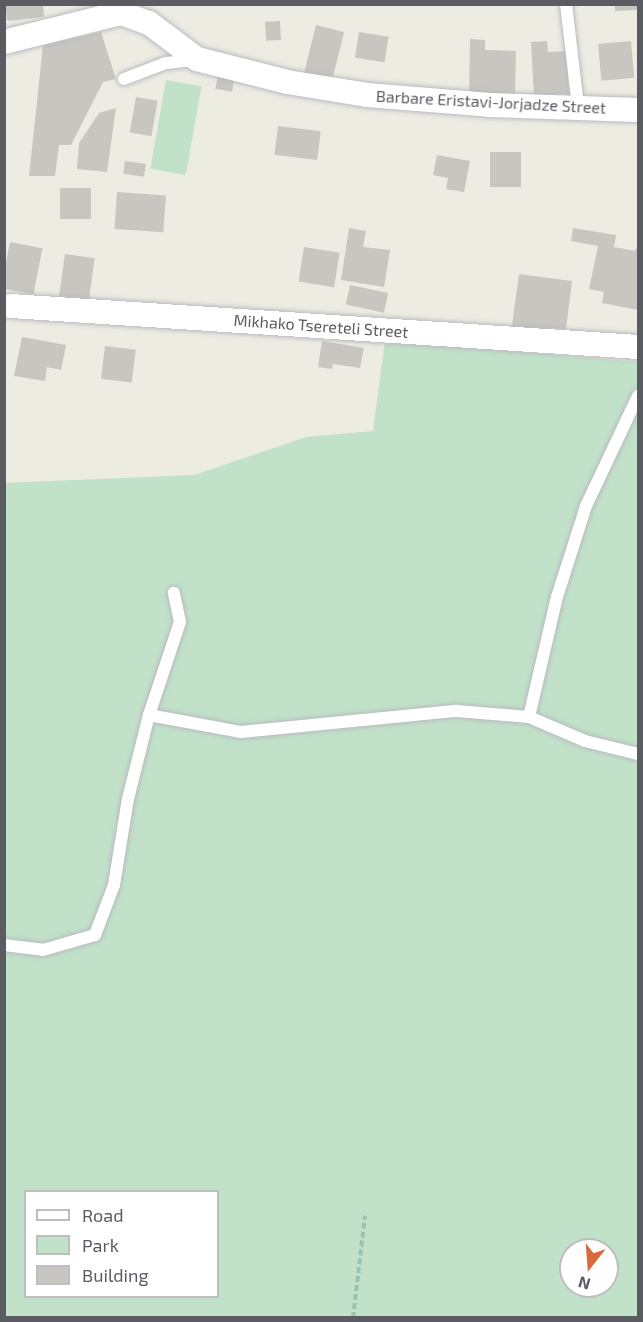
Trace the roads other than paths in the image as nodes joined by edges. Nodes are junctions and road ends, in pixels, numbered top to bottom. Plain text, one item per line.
1 (566, 4) edge
2 (116, 9) edge
3 (4, 42) edge
4 (197, 60) junction
5 (124, 79) dead end
6 (578, 106) junction
7 (639, 110) edge
8 (8, 307) edge
9 (639, 348) edge
10 (639, 396) edge
11 (174, 593) dead end
12 (149, 715) junction
13 (529, 717) junction
14 (639, 754) edge
15 (4, 945) edge

1 - 6 lane
2 - 3 street
2 - 4 street, Barbare Eristavi-Jorjadze Street
4 - 5 lane
4 - 6 street, Barbare Eristavi-Jorjadze Street
6 - 7 street, Barbare Eristavi-Jorjadze Street
8 - 9 street, Mikhako Tsereteli Street
10 - 13 lane
11 - 12 lane
12 - 13 lane
12 - 15 lane
13 - 14 lane

